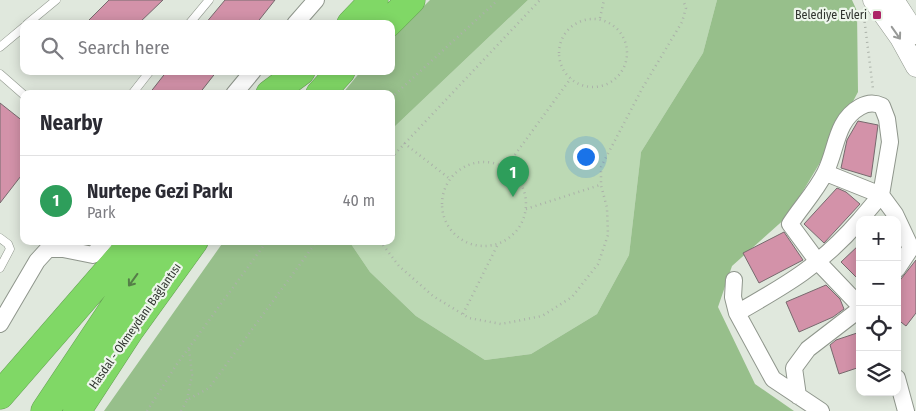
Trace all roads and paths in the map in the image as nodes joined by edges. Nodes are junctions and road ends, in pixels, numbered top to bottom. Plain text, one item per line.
1 (56, 0) edge
2 (209, 0) edge
3 (316, 0) edge
4 (374, 0) edge
5 (411, 0) edge
6 (498, 0) edge
7 (540, 0) edge
8 (604, 0) edge
9 (683, 0) edge
10 (894, 0) edge
11 (868, 7) edge
12 (600, 19) junction
13 (32, 20) edge
14 (192, 20) edge
15 (298, 20) edge
16 (355, 20) edge
17 (392, 20) edge
18 (20, 30) edge
19 (916, 34) edge
20 (0, 47) edge
21 (916, 67) edge
22 (0, 74) edge
23 (147, 75) edge
24 (250, 75) edge
25 (296, 75) edge
26 (301, 75) edge
27 (337, 75) edge
28 (571, 78) junction
29 (135, 90) edge
30 (237, 90) edge
31 (275, 90) edge
32 (288, 90) edge
33 (324, 90) edge
34 (20, 92) edge
35 (395, 94) edge
36 (875, 102) junction
37 (403, 143) junction
38 (395, 153) edge
39 (506, 167) junction
40 (826, 173) junction
41 (450, 179) junction
42 (601, 185) junction
43 (881, 195) junction
44 (526, 210) junction
45 (863, 216) edge
46 (856, 225) edge
47 (0, 238) edge
48 (498, 244) junction
49 (102, 245) edge
50 (131, 245) edge
51 (159, 245) edge
52 (191, 245) edge
53 (264, 245) edge
54 (314, 245) edge
55 (383, 245) edge
56 (818, 262) junction
57 (901, 263) edge
58 (0, 268) edge
59 (734, 280) dead end
60 (84, 300) junction
61 (859, 306) edge
62 (856, 310) edge
63 (737, 314) junction
64 (463, 315) junction
65 (0, 324) edge
66 (189, 347) junction
67 (901, 393) edge
68 (0, 394) edge
69 (798, 396) junction
70 (187, 400) junction
71 (12, 411) edge
72 (45, 411) edge
73 (77, 411) edge
74 (147, 411) edge
75 (182, 411) edge
76 (821, 411) edge
77 (906, 411) edge

1 - 13 lane
2 - 14 lane
3 - 15 street
4 - 16 highway
5 - 17 highway
6 - 35 path
7 - 37 path
8 - 12 path
9 - 42 path
10 - 19 street
11 -> 21 street
11 - 36 path
12 - 28 path
12 - 28 path
18 - 20 lane
22 - 34 lane
23 - 29 lane
24 - 30 street
25 - 31 highway
26 - 32 highway
27 - 33 highway
28 - 39 path
36 - 40 street
36 - 43 street
37 - 38 path
37 - 41 path
39 - 41 path
39 - 44 path
40 - 43 street
40 - 56 street
41 - 48 path
42 - 44 path
42 - 64 path
43 - 45 street
43 - 57 street
44 - 48 path
46 - 56 street
47 - 58 lane
48 - 64 path
49 - 65 street
50 - 60 highway
51 -> 72 highway
52 - 73 highway, Hasdal - Okmeydanı Bağlantısı
53 - 66 path
54 - 70 path
55 - 64 path
56 - 61 street
56 - 63 street
59 - 63 street
60 - 68 highway
60 - 71 highway
62 - 69 street
63 - 69 street
66 - 70 path
66 - 74 path
67 - 77 street
69 - 76 street
70 - 75 path

